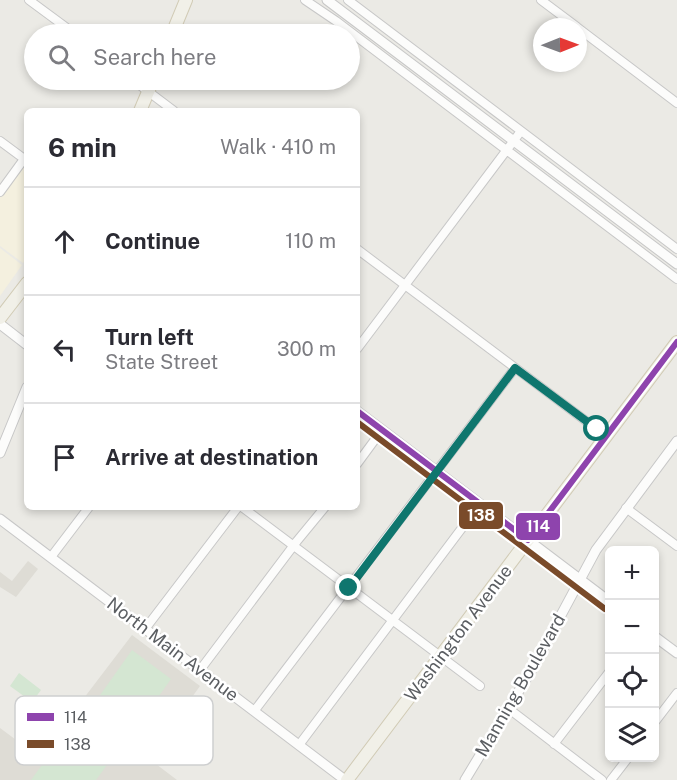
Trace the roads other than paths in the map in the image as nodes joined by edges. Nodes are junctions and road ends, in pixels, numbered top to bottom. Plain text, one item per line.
1 (29, 0) edge
2 (186, 0) edge
3 (305, 0) edge
4 (327, 0) edge
5 (542, 0) edge
6 (349, 1) edge
7 (343, 11) junction
8 (566, 18) edge
9 (336, 21) junction
10 (61, 24) edge
11 (176, 24) edge
12 (340, 24) edge
13 (587, 34) edge
14 (360, 39) edge
15 (427, 60) junction
16 (419, 69) junction
17 (412, 79) junction
18 (149, 90) edge
19 (155, 90) edge
20 (677, 103) edge
21 (141, 108) edge
22 (171, 108) edge
23 (521, 131) junction
24 (0, 141) edge
25 (514, 141) junction
26 (507, 150) junction
27 (24, 159) edge
28 (24, 162) edge
29 (0, 192) edge
30 (605, 195) junction
31 (598, 205) junction
32 (591, 214) junction
33 (677, 249) edge
34 (360, 251) edge
35 (677, 264) edge
36 (677, 279) edge
37 (406, 285) junction
38 (24, 287) edge
39 (0, 318) edge
40 (0, 324) edge
41 (677, 342) edge
42 (24, 343) edge
43 (360, 345) edge
44 (515, 368) junction
45 (24, 394) edge
46 (360, 413) edge
47 (382, 430) junction
48 (606, 436) junction
49 (677, 442) edge
50 (0, 453) edge
51 (360, 460) edge
52 (437, 471) junction
53 (480, 504) junction
54 (626, 508) junction
55 (87, 510) edge
56 (238, 510) edge
57 (244, 510) edge
58 (323, 510) edge
59 (0, 519) edge
60 (528, 540) junction
61 (293, 546) junction
62 (677, 546) edge
63 (51, 557) junction
64 (579, 579) junction
65 (349, 588) junction
66 (606, 600) edge
67 (393, 621) junction
68 (145, 629) junction
69 (659, 639) edge
70 (677, 652) edge
71 (440, 657) junction
72 (200, 670) junction
73 (605, 676) edge
74 (480, 686) dead end
75 (677, 693) edge
76 (509, 709) junction
77 (255, 710) junction
78 (659, 716) edge
79 (554, 744) junction
80 (298, 745) junction
81 (625, 762) edge
82 (346, 780) edge
83 (465, 780) edge
84 (602, 780) edge
85 (611, 780) edge

1 - 10 street
2 - 11 main road
3 - 9 street
4 - 7 street
5 - 8 street
6 - 7 street
6 - 15 street
7 - 9 street
7 - 16 street
9 - 12 street
13 - 20 street
14 - 17 street
15 - 16 street
15 - 23 street
16 - 17 street
16 - 25 street
17 - 26 street
18 - 21 main road
19 - 22 street
23 - 25 street
23 - 30 street
24 - 27 street
25 - 26 street
25 - 31 street
26 - 32 street
26 - 37 street
28 - 29 street
30 - 31 street
30 - 33 street
31 - 32 street
31 - 35 street
32 - 36 street
34 - 37 street
37 - 43 street
37 - 44 street
38 - 39 main road
40 - 42 street
41 - 48 main road, Washington Avenue
44 - 48 street
44 - 52 street
45 - 50 street
46 - 47 street
47 - 51 street
47 - 52 street
48 - 60 main road, Washington Avenue
49 - 54 street, Manning Boulevard
52 - 53 street
52 - 65 street
53 - 60 street
53 - 67 street
54 - 62 street
54 - 64 street, Manning Boulevard
55 - 63 street
56 - 68 street
57 - 61 street
58 - 61 street
59 - 63 street, North Main Avenue
60 - 64 street
60 - 71 main road, Washington Avenue
61 - 65 street
61 - 72 street
63 - 68 street, North Main Avenue
64 - 66 street
64 - 76 street, Manning Boulevard
65 - 67 street
65 - 77 street
67 - 71 street
67 - 80 street
68 - 72 street, North Main Avenue
69 - 70 street
71 - 74 street
71 - 82 main road, Washington Avenue
72 - 77 street, North Main Avenue
73 - 79 street
75 - 78 street
76 - 79 street
76 - 83 street, Manning Boulevard
77 - 80 street, North Main Avenue
79 - 84 street
80 - 82 street, North Main Avenue
81 - 85 street

